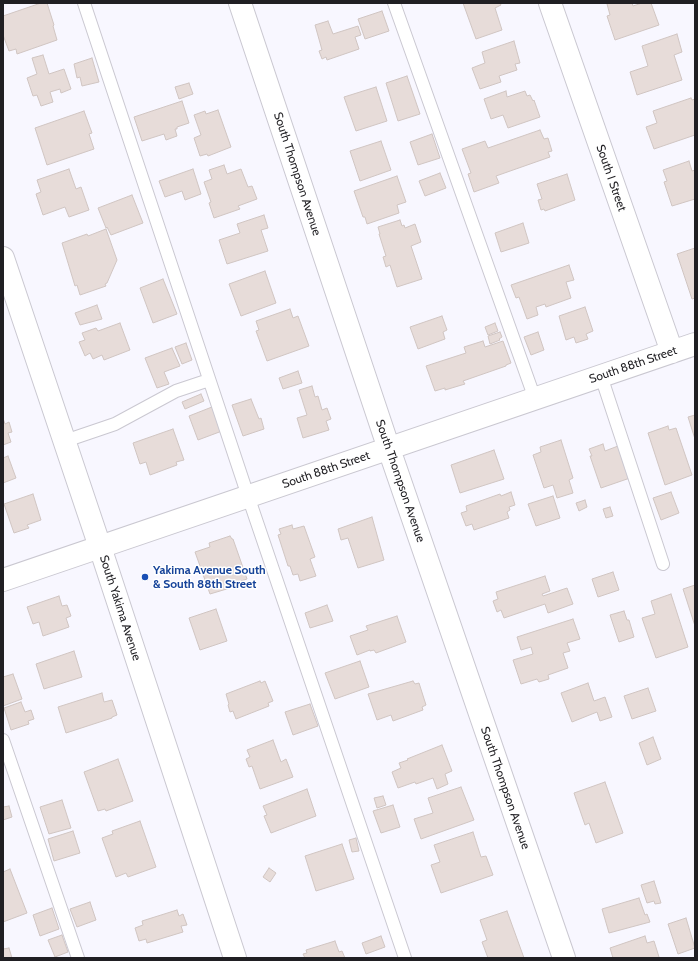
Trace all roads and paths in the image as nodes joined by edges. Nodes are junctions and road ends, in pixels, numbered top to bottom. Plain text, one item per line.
1 (84, 3) edge
2 (240, 3) edge
3 (394, 3) edge
4 (550, 3) edge
5 (3, 258) edge
6 (695, 344) edge
7 (672, 352) junction
8 (601, 376) junction
9 (209, 380) junction
10 (535, 399) junction
11 (65, 441) junction
12 (389, 448) junction
13 (248, 496) junction
14 (100, 546) junction
15 (663, 564) dead end
16 (3, 580) edge
17 (3, 740) edge
18 (78, 958) edge
19 (235, 958) edge
20 (405, 958) edge
21 (564, 958) edge

1 - 9 lane
2 - 12 street, South Thompson Avenue
3 - 10 lane
4 - 7 street, South I Street
5 - 11 street, South Yakima Avenue
6 - 7 street, South 88th Street
7 - 8 street, South 88th Street
8 - 10 street, South 88th Street
8 - 15 lane
9 - 11 lane
9 - 13 lane
10 - 12 street, South 88th Street
11 - 14 street, South Yakima Avenue
12 - 13 street, South 88th Street
12 - 21 street, South Thompson Avenue
13 - 14 street, South 88th Street
13 - 20 lane
14 - 16 street, South 88th Street
14 - 19 street, South Yakima Avenue
17 - 18 lane

